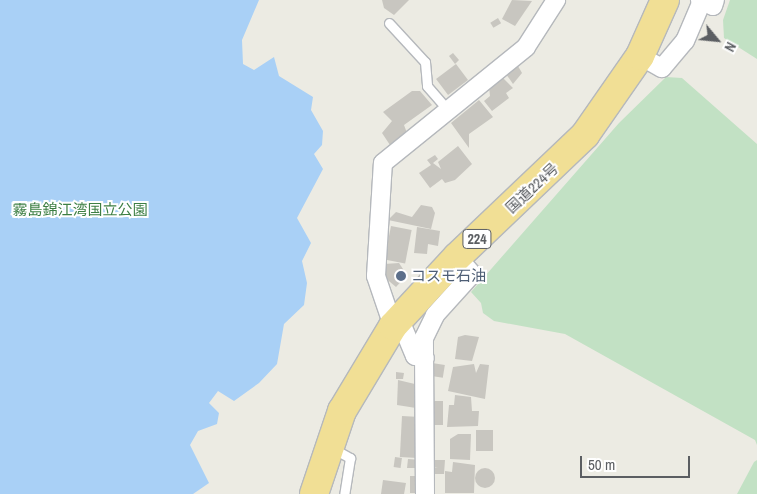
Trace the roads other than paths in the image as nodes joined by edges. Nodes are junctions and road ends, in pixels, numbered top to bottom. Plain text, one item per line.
1 (556, 0) edge
2 (665, 0) edge
3 (706, 0) edge
4 (389, 23) dead end
5 (640, 56) junction
6 (448, 110) junction
7 (457, 257) junction
8 (396, 322) junction
9 (425, 358) junction
10 (328, 446) junction
11 (314, 494) edge
12 (344, 494) edge
13 (425, 494) edge

1 - 6 street
2 - 5 highway, 国道224号 / 224
3 - 5 street
4 - 6 lane
5 - 7 highway, 国道224号 / 224
6 - 8 street
7 - 8 highway, 国道224号 / 224
7 - 9 street
8 - 9 street
8 - 10 highway, 国道224号 / 224
9 - 13 street
10 - 11 highway, 国道224号 / 224
10 - 12 lane

